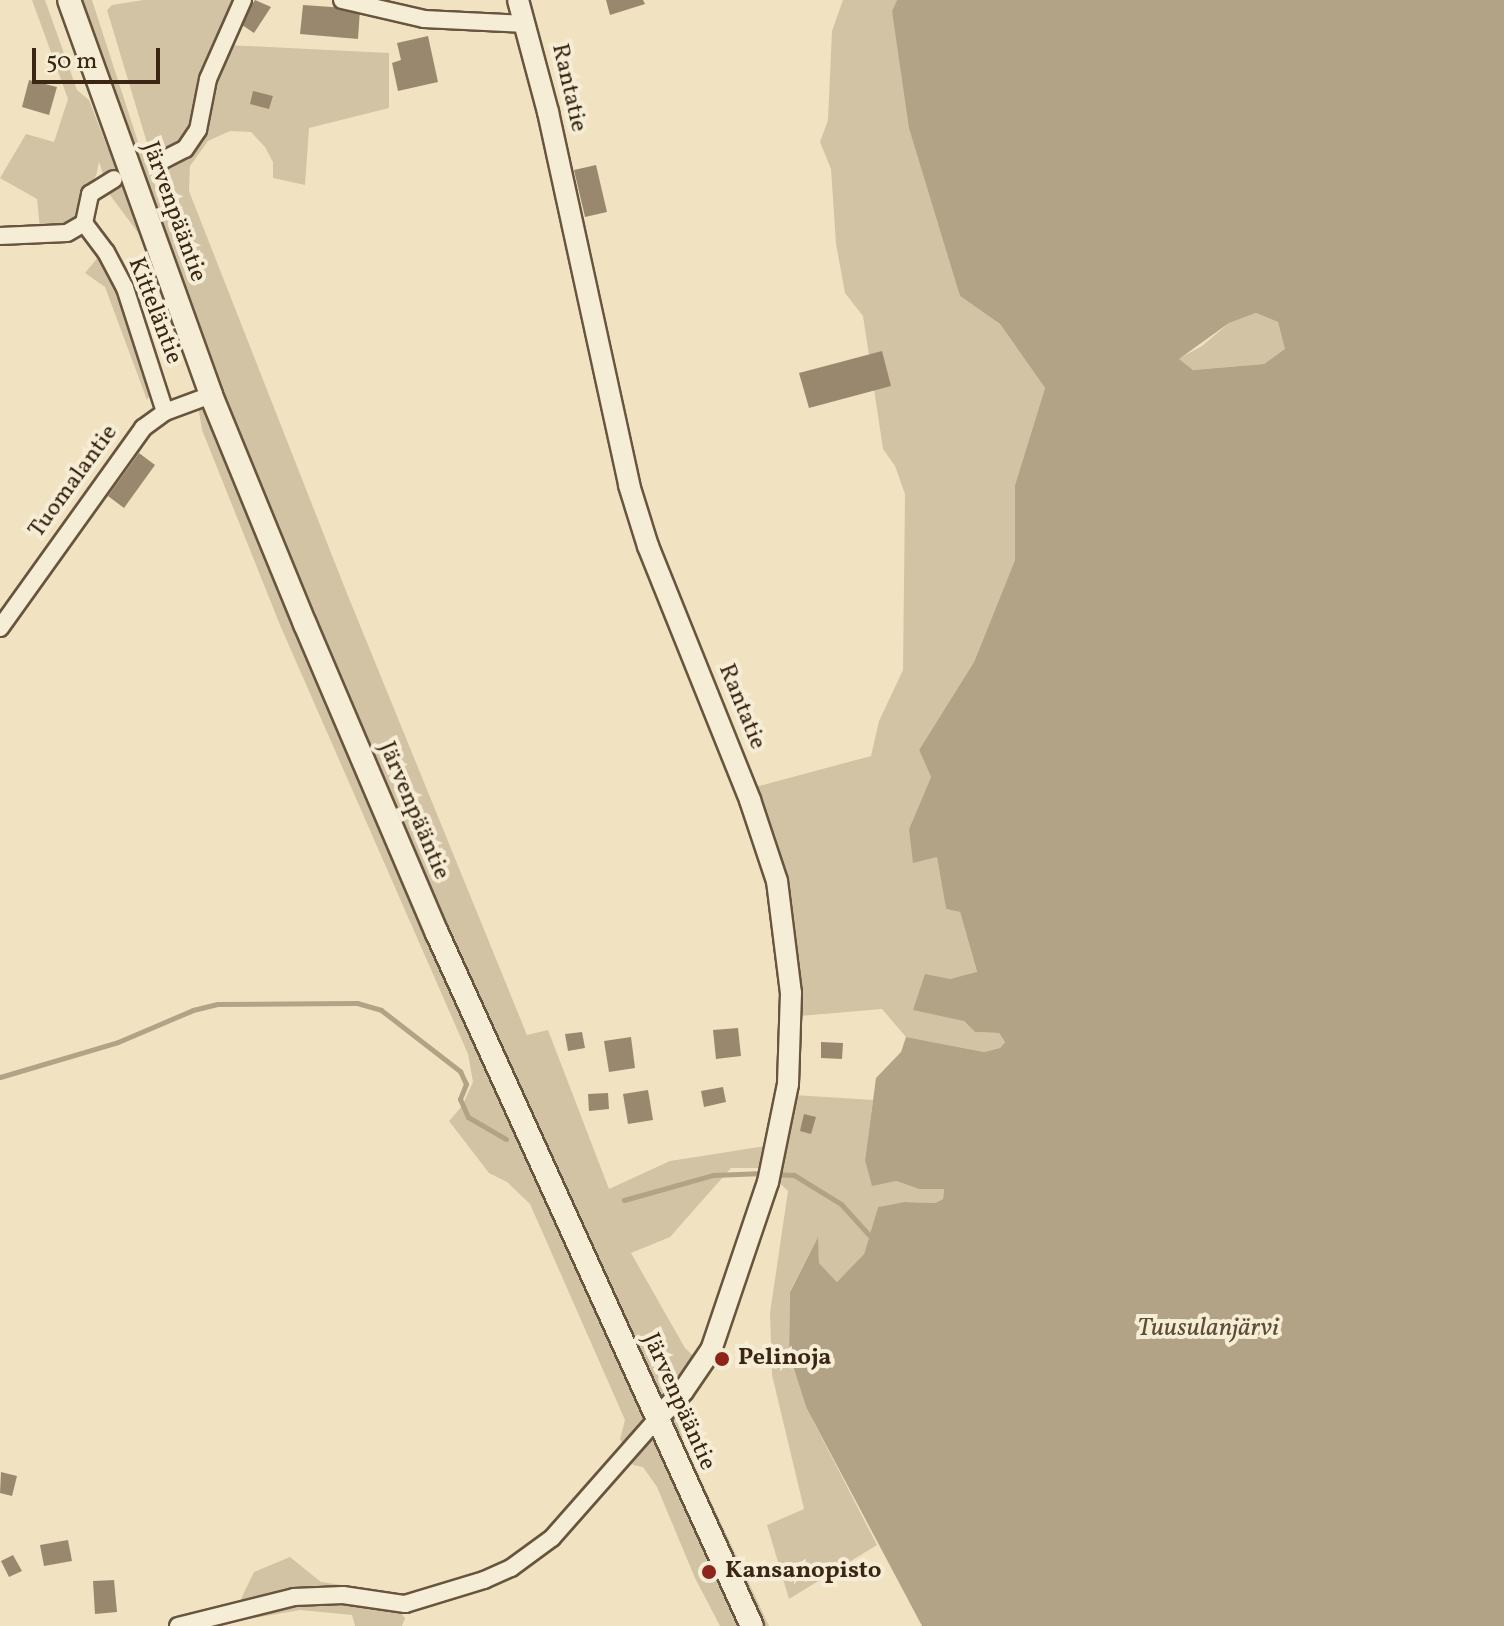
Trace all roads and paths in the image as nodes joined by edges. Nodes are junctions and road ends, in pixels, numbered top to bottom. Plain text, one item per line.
1 (69, 0) edge
2 (243, 0) edge
3 (342, 0) edge
4 (518, 0) edge
5 (526, 24) junction
6 (159, 162) tunnel mouth
7 (114, 179) tunnel mouth
8 (84, 223) junction
9 (0, 236) edge
10 (211, 395) junction
11 (165, 412) junction
12 (0, 628) edge
13 (656, 1420) junction
14 (178, 1626) edge
15 (752, 1626) edge

1 - 10 main road, Järvenpääntie
2 - 6 street
3 - 5 street
4 - 5 street, Rantatie
5 - 13 street, Rantatie
7 - 8 street
8 - 9 street
8 - 11 street, Kitteläntie
10 - 11 street, Tuomalantie
10 - 13 main road, Järvenpääntie
11 - 12 street, Tuomalantie
13 - 14 street
13 - 15 main road, Järvenpääntie

